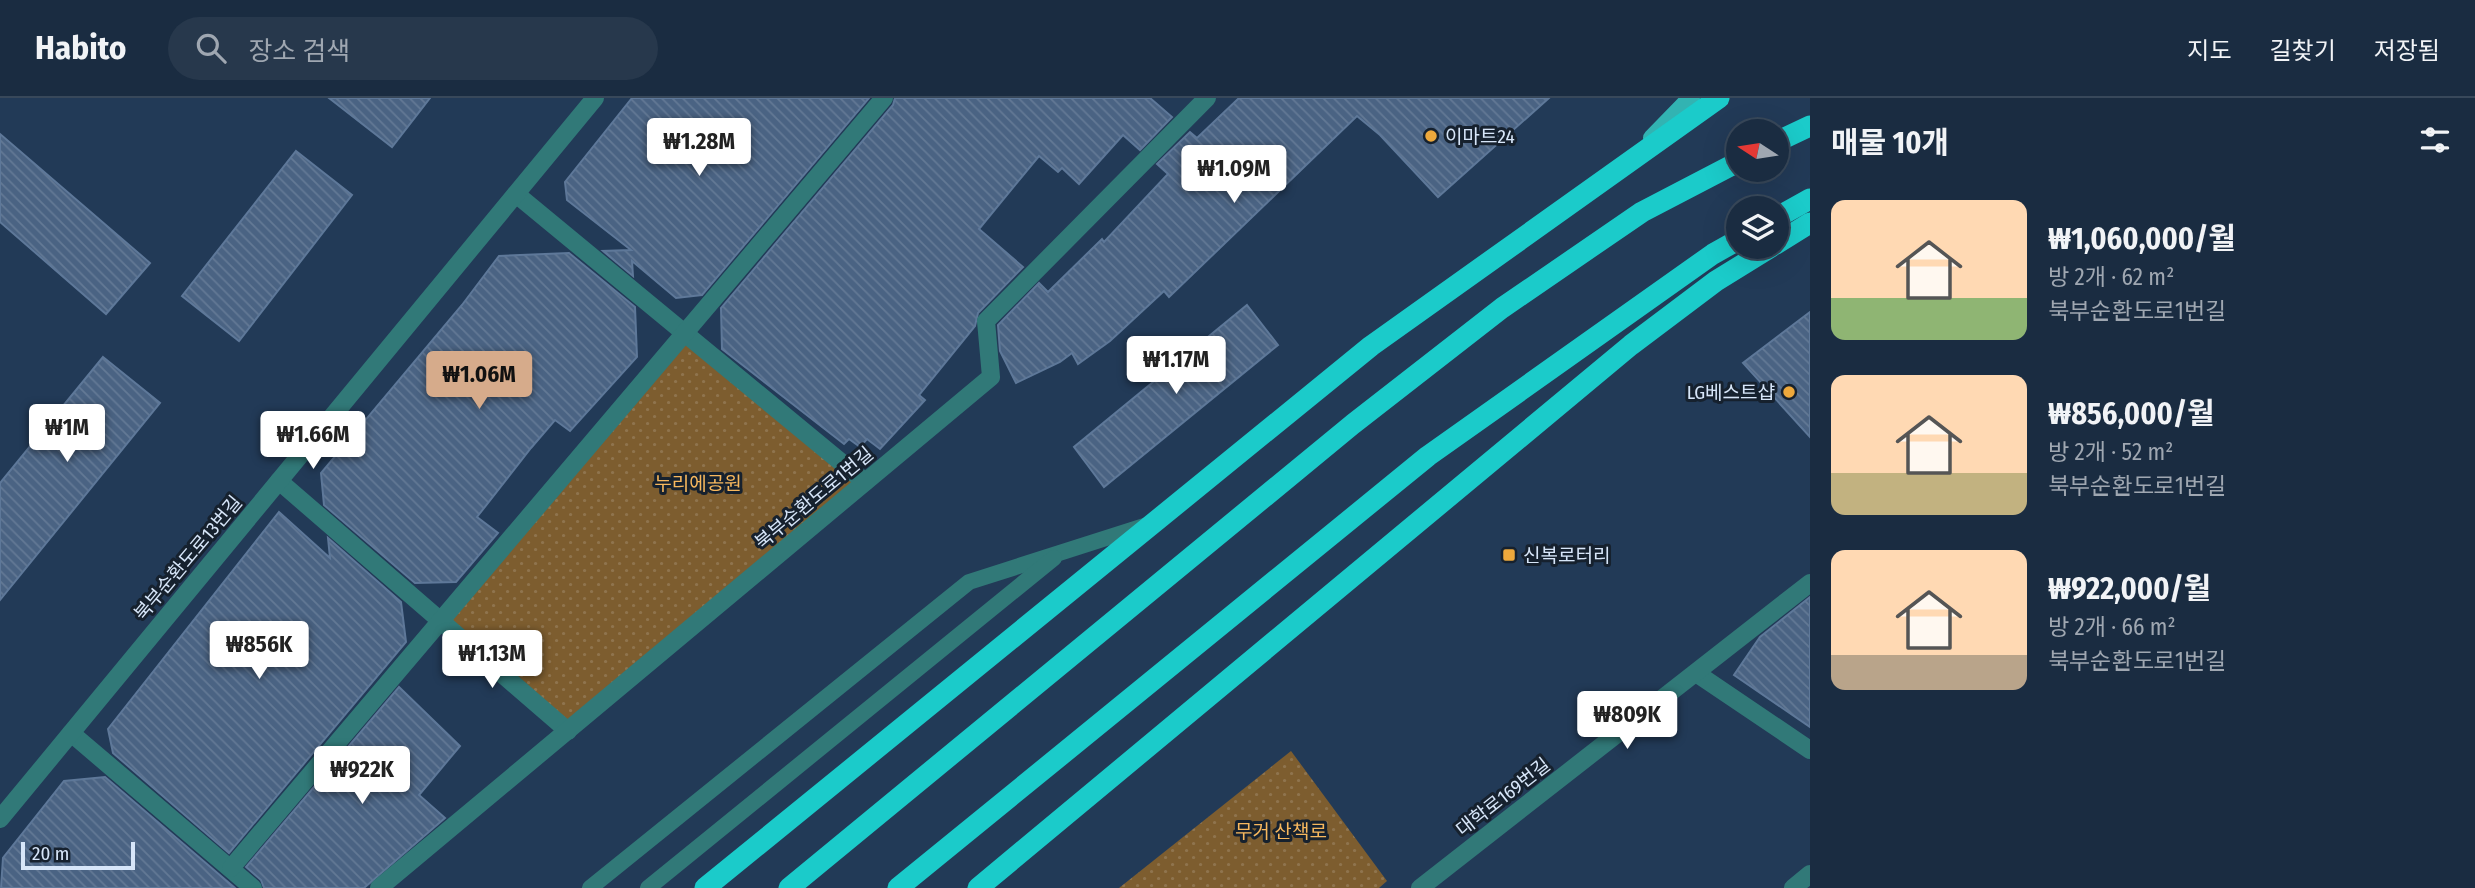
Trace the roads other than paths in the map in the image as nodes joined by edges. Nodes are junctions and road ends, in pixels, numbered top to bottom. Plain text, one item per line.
1 (595, 98) edge
2 (884, 98) edge
3 (1207, 98) edge
4 (1691, 98) edge
5 (1719, 98) edge
6 (1810, 126) edge
7 (1789, 136) edge
8 (1630, 159) junction
9 (1726, 168) edge
10 (516, 194) junction
11 (1810, 199) edge
12 (1789, 211) edge
13 (1810, 223) edge
14 (1789, 236) edge
15 (1726, 247) edge
16 (1752, 259) edge
17 (684, 333) junction
18 (279, 481) junction
19 (865, 482) junction
20 (1149, 525) junction
21 (1061, 552) junction
22 (1810, 583) edge
23 (440, 621) junction
24 (1696, 673) junction
25 (568, 730) junction
26 (71, 733) junction
27 (1810, 750) edge
28 (0, 819) edge
29 (231, 868) junction
30 (1810, 874) edge
31 (253, 888) edge
32 (379, 888) edge
33 (590, 888) edge
34 (648, 888) edge
35 (705, 888) edge
36 (789, 888) edge
37 (898, 888) edge
38 (978, 888) edge
39 (1420, 888) edge
40 (1793, 888) edge

1 - 10 street, 북부순환도로13번길
2 - 17 street
3 - 19 street, 북부순환도로1번길
4 - 8 main road
5 - 8 highway
6 - 7 highway
8 - 20 highway
9 - 36 highway
10 - 17 street
10 - 18 street, 북부순환도로13번길
11 - 12 highway
13 - 14 highway
15 - 37 highway
16 - 38 highway
17 - 19 street
17 - 23 street
18 - 23 street
18 - 26 street, 북부순환도로13번길
19 - 25 street, 북부순환도로1번길
20 - 21 lane
20 - 35 highway
21 - 33 lane
21 - 34 lane
22 - 24 street, 대학로169번길
23 - 25 street
23 - 29 street
24 - 27 street
24 - 39 street, 대학로169번길
25 - 32 street, 북부순환도로1번길
26 - 28 street, 북부순환도로13번길
26 - 29 street
29 - 31 street
30 - 40 street

